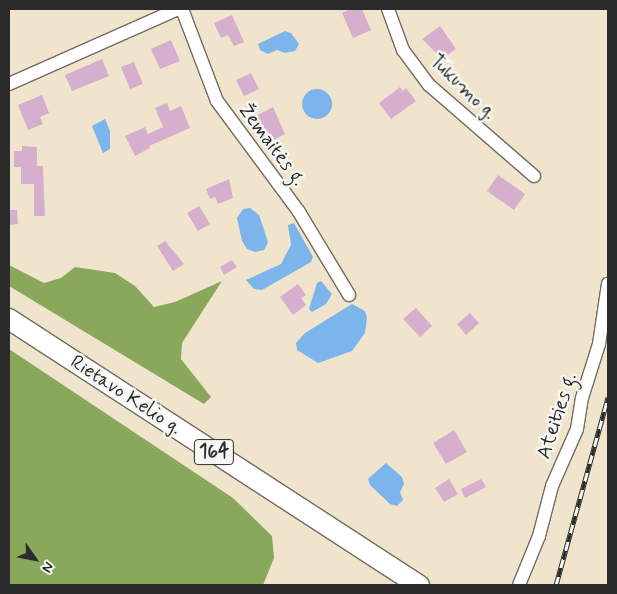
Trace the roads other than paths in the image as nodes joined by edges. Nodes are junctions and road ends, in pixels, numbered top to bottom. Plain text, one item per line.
1 (178, 9) edge
2 (182, 9) edge
3 (388, 9) edge
4 (9, 84) edge
5 (534, 176) dead end
6 (608, 284) edge
7 (349, 295) dead end
8 (9, 319) edge
9 (419, 585) edge
10 (519, 585) edge

1 - 4 street
2 - 7 street, Žemaitės g.
3 - 5 street, Tukumo g.
6 - 10 street, Ateities g.
8 - 9 main road, Rietavo Kelio g. / 164

